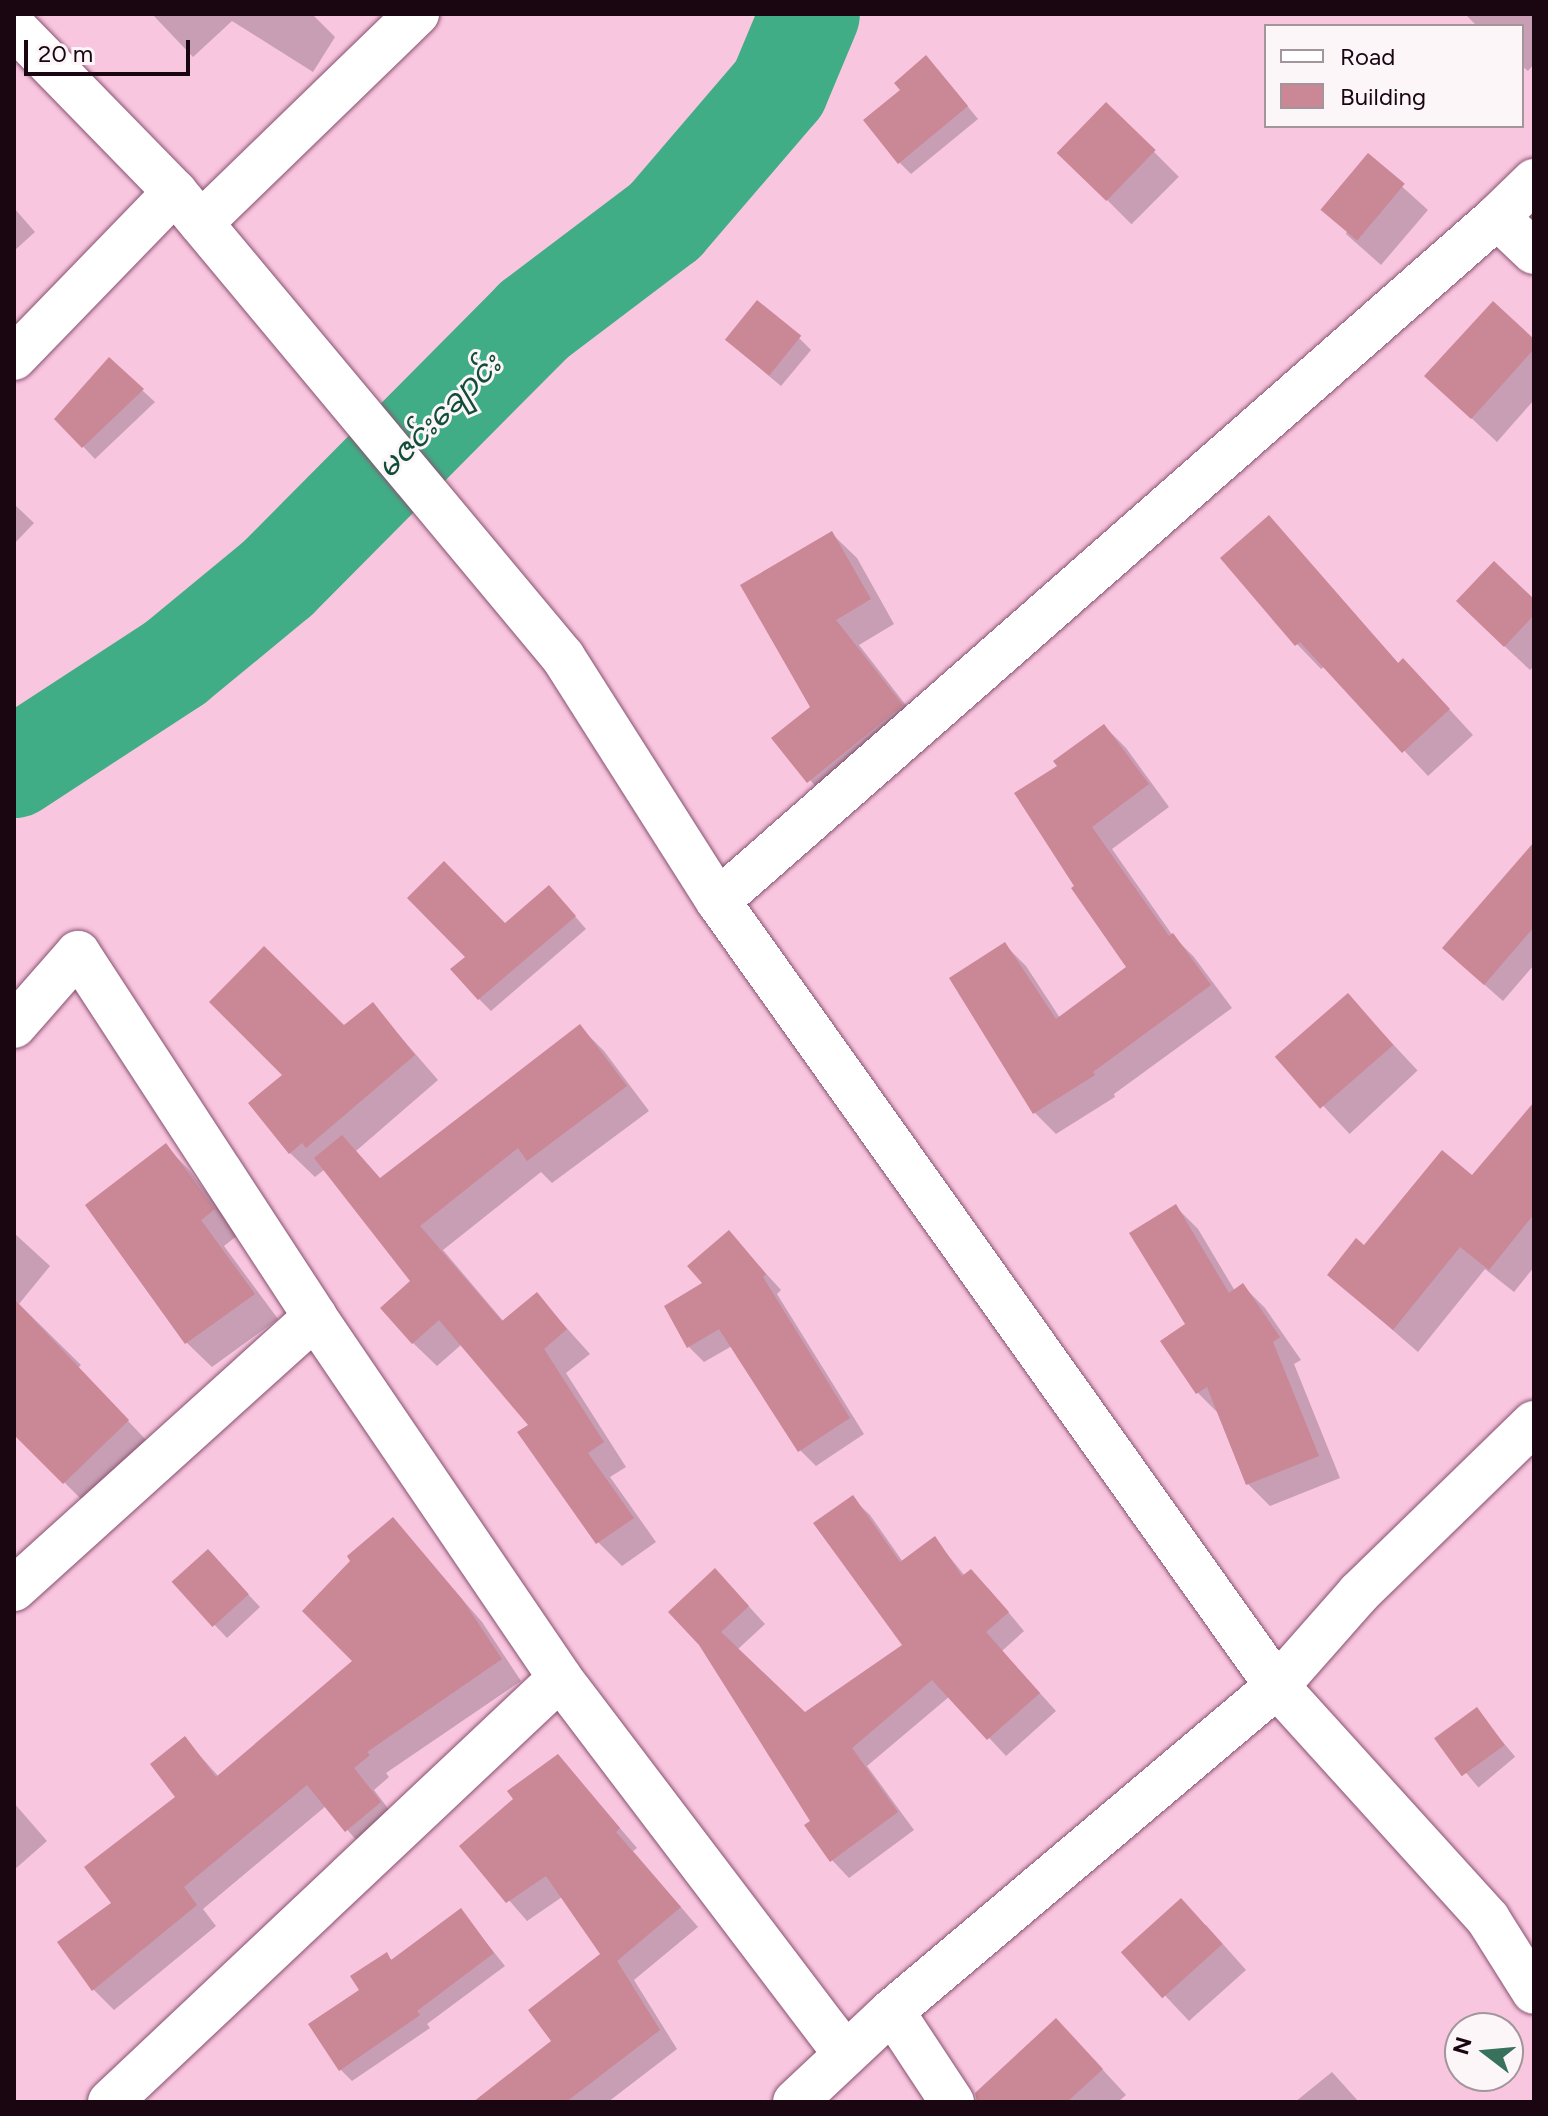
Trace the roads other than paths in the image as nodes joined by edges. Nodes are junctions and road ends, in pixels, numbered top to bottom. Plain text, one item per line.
1 (417, 14) edge
2 (14, 27) edge
3 (1534, 181) edge
4 (188, 207) junction
5 (1497, 217) junction
6 (1534, 252) edge
7 (14, 358) edge
8 (718, 901) junction
9 (14, 1026) edge
10 (315, 1317) junction
11 (1534, 1423) edge
12 (14, 1589) edge
13 (560, 1678) junction
14 (1277, 1686) junction
15 (1534, 1992) edge
16 (892, 2011) junction
17 (845, 2053) junction
18 (110, 2102) edge
19 (795, 2102) edge
20 (952, 2102) edge

1 - 4 street
2 - 4 street
3 - 5 street
4 - 7 street
4 - 8 street
5 - 6 street
5 - 8 street
8 - 14 street
9 - 10 street
10 - 12 street
10 - 13 street
11 - 14 street
13 - 17 street
13 - 18 street
14 - 15 street
14 - 16 street
16 - 17 street
16 - 20 street
17 - 19 street

